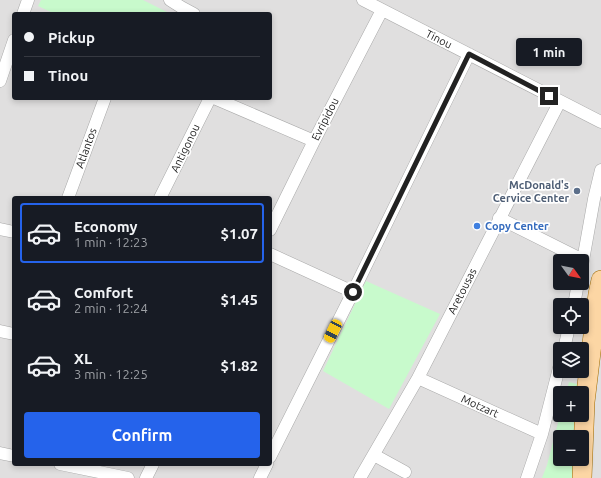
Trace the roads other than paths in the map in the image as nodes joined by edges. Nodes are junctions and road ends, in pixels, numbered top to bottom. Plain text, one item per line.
1 (28, 0) edge
2 (170, 0) edge
3 (362, 0) edge
4 (382, 10) junction
5 (24, 12) edge
6 (190, 12) edge
7 (12, 46) edge
8 (469, 54) junction
9 (0, 82) edge
10 (104, 100) edge
11 (209, 100) edge
12 (219, 100) edge
13 (560, 101) junction
14 (601, 122) edge
15 (314, 141) junction
16 (601, 170) edge
17 (69, 196) edge
18 (161, 196) edge
19 (500, 218) junction
20 (272, 226) edge
21 (0, 229) edge
22 (12, 232) edge
23 (566, 254) edge
24 (585, 254) edge
25 (272, 255) edge
26 (601, 280) edge
27 (353, 292) junction
28 (0, 331) edge
29 (12, 334) edge
30 (418, 378) junction
31 (556, 378) edge
32 (542, 434) junction
33 (0, 453) edge
34 (272, 453) edge
35 (374, 455) junction
36 (12, 456) edge
37 (71, 466) edge
38 (152, 466) edge
39 (266, 466) edge
40 (405, 472) dead end
41 (128, 478) edge
42 (146, 478) edge
43 (260, 478) edge
44 (360, 478) edge
45 (527, 478) edge
46 (582, 478) edge

1 - 5 street
2 - 6 street
3 - 4 street, Tinou
4 - 8 street, Tinou
4 - 15 street, Evripidou
7 - 9 street
8 - 13 street, Tinou
8 - 27 street
10 - 17 street, Atlantos
11 - 18 street, Antigonou
12 - 15 street
13 - 14 street, Tinou
13 - 19 street, Aretousas
15 - 20 street, Evripidou
16 - 24 street
19 - 23 street
19 - 30 street, Aretousas
21 - 22 street
25 - 27 street
26 - 46 main road
27 - 34 street
28 - 29 street
30 - 32 street, Motzart
30 - 35 street, Aretousas
31 - 32 street
32 - 45 street
33 - 36 street
35 - 40 street
35 - 44 street, Aretousas
37 - 41 street
38 - 42 street
39 - 43 street

